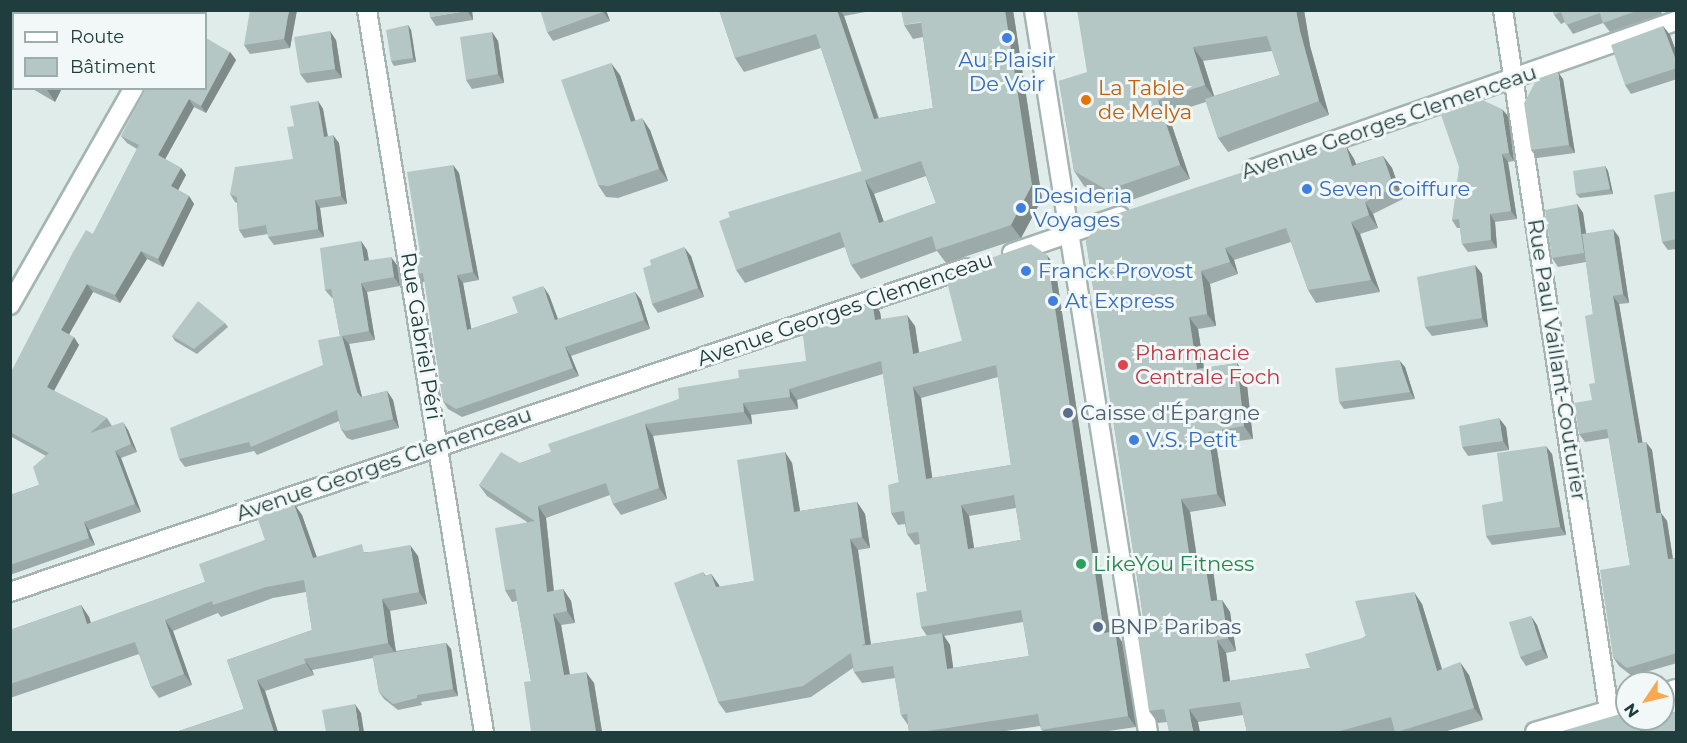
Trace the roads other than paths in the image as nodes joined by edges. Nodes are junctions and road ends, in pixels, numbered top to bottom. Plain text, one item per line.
1 (367, 10) edge
2 (1034, 10) edge
3 (1503, 10) edge
4 (1677, 21) edge
5 (1512, 76) junction
6 (133, 90) edge
7 (1230, 178) edge
8 (1142, 209) edge
9 (1068, 234) junction
10 (10, 305) edge
11 (439, 445) junction
12 (10, 592) edge
13 (1615, 709) edge
14 (1610, 711) junction
15 (484, 732) edge
16 (1148, 732) edge
17 (1535, 732) edge

1 - 11 street, Rue Gabriel Péri
2 - 9 street
3 - 5 street, Rue Paul Vaillant-Couturier
4 - 5 street, Avenue Georges Clemenceau
5 - 7 street, Avenue Georges Clemenceau
5 - 14 street, Rue Paul Vaillant-Couturier
6 - 10 street
8 - 9 street, Avenue Georges Clemenceau
9 - 11 street, Avenue Georges Clemenceau
9 - 16 street
11 - 12 street, Avenue Georges Clemenceau
11 - 15 street, Rue Gabriel Péri
13 - 14 street
14 - 17 street

